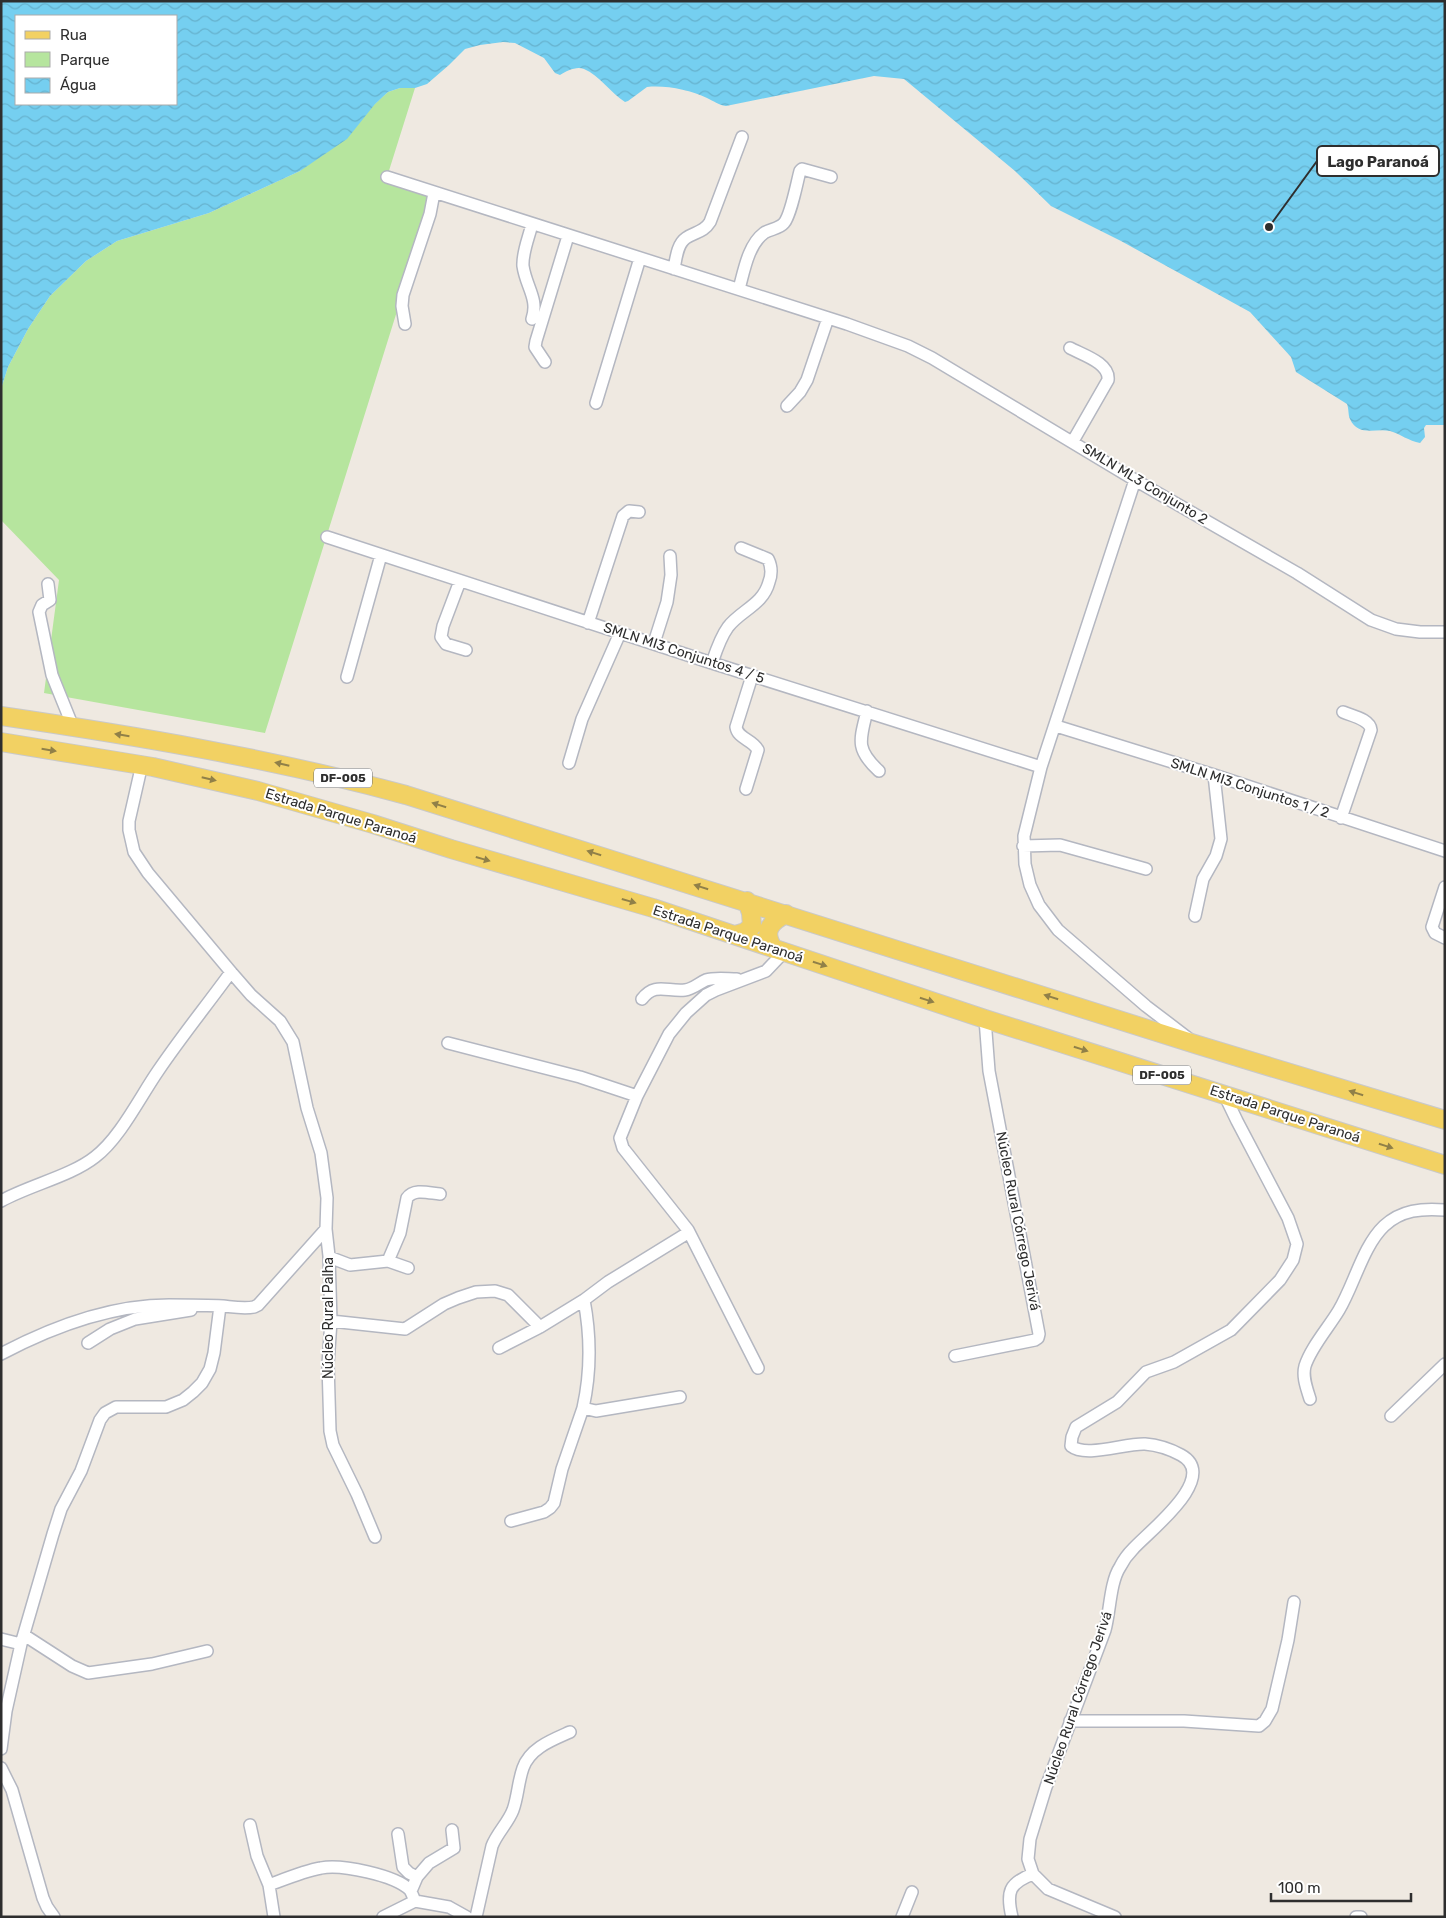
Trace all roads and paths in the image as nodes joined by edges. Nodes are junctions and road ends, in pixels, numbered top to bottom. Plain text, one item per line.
1 (742, 137) dead end
2 (387, 177) dead end
3 (831, 177) dead end
4 (434, 193) junction
5 (532, 224) junction
6 (568, 236) junction
7 (640, 258) junction
8 (674, 269) junction
9 (739, 289) junction
10 (828, 318) junction
11 (532, 320) dead end
12 (404, 324) dead end
13 (1070, 348) dead end
14 (546, 362) dead end
15 (596, 403) dead end
16 (787, 406) dead end
17 (1073, 441) junction
18 (1135, 480) junction
19 (639, 512) dead end
20 (327, 537) dead end
21 (741, 548) dead end
22 (381, 555) junction
23 (670, 556) dead end
24 (460, 581) junction
25 (48, 584) dead end
26 (588, 623) junction
27 (1445, 632) edge
28 (620, 633) junction
29 (654, 643) junction
30 (466, 650) dead end
31 (712, 663) junction
32 (752, 676) junction
33 (347, 677) dead end
34 (867, 711) junction
35 (1343, 712) dead end
36 (1, 716) edge
37 (1056, 726) junction
38 (73, 727) junction
39 (1, 742) edge
40 (569, 763) dead end
41 (142, 764) junction
42 (1041, 767) junction
43 (879, 771) dead end
44 (1214, 775) junction
45 (746, 789) dead end
46 (1341, 818) junction
47 (1024, 846) junction
48 (1445, 850) edge
49 (1146, 870) dead end
50 (1445, 887) edge
51 (747, 901) junction
52 (786, 914) junction
53 (1195, 916) dead end
54 (735, 935) junction
55 (1445, 938) edge
56 (779, 950) junction
57 (231, 972) junction
58 (744, 979) junction
59 (642, 999) dead end
60 (1146, 1006) junction
61 (984, 1019) junction
62 (1135, 1024) junction
63 (448, 1043) dead end
64 (1198, 1045) junction
65 (1224, 1094) junction
66 (637, 1096) junction
67 (1445, 1120) edge
68 (1445, 1165) edge
69 (440, 1194) dead end
70 (1, 1200) edge
71 (1445, 1210) edge
72 (326, 1229) junction
73 (688, 1230) junction
74 (329, 1258) junction
75 (388, 1261) junction
76 (408, 1268) dead end
77 (584, 1300) junction
78 (220, 1306) junction
79 (202, 1307) junction
80 (331, 1321) junction
81 (540, 1327) junction
82 (88, 1343) dead end
83 (499, 1348) dead end
84 (1, 1354) edge
85 (955, 1356) dead end
86 (1445, 1364) edge
87 (758, 1368) dead end
88 (680, 1397) dead end
89 (1310, 1399) dead end
90 (583, 1408) junction
91 (1391, 1416) dead end
92 (511, 1521) dead end
93 (375, 1537) dead end
94 (1294, 1602) dead end
95 (1, 1640) edge
96 (23, 1640) junction
97 (208, 1651) dead end
98 (1070, 1721) junction
99 (570, 1732) dead end
100 (1, 1749) edge
101 (1, 1768) edge
102 (250, 1825) dead end
103 (452, 1830) dead end
104 (398, 1834) dead end
105 (1033, 1874) junction
106 (417, 1877) junction
107 (269, 1885) junction
108 (912, 1892) dead end
109 (413, 1896) junction
110 (54, 1917) edge
111 (274, 1917) edge
112 (383, 1917) edge
113 (467, 1917) edge
114 (476, 1917) edge
115 (902, 1917) edge
116 (1012, 1917) edge
117 (1115, 1917) edge
118 (1356, 1917) edge
119 (1361, 1917) edge

1 - 8 street
2 - 4 street, SMLN ML3 Conjunto 2
3 - 9 street
4 - 5 street, SMLN ML3 Conjunto 2
4 - 12 street
5 - 6 street, SMLN ML3 Conjunto 2
5 - 11 street
6 - 7 street, SMLN ML3 Conjunto 2
6 - 14 street
7 - 8 street, SMLN ML3 Conjunto 2
7 - 15 street
8 - 9 street, SMLN ML3 Conjunto 2
9 - 10 street, SMLN ML3 Conjunto 2
10 - 16 street
10 - 17 street, SMLN ML3 Conjunto 2
13 - 17 street
17 - 18 street, SMLN ML3 Conjunto 2
18 - 27 street, SMLN ML3 Conjunto 2
18 - 37 street
19 - 26 street
20 - 22 street, SMLN MI3 Conjuntos 4 / 5
21 - 31 street
22 - 24 street, SMLN MI3 Conjuntos 4 / 5
22 - 33 street
23 - 29 street
24 - 26 street, SMLN MI3 Conjuntos 4 / 5
24 - 30 street
25 - 38 street
26 - 28 street, SMLN MI3 Conjuntos 4 / 5
28 - 29 street, SMLN MI3 Conjuntos 4 / 5
28 - 40 street
29 - 31 street, SMLN MI3 Conjuntos 4 / 5
31 - 32 street, SMLN MI3 Conjuntos 4 / 5
32 - 34 street, SMLN MI3 Conjuntos 4 / 5
32 - 45 street
34 - 42 street, SMLN MI3 Conjuntos 4 / 5
34 - 43 street
35 - 46 street
36 - 38 main road, DF-005
37 - 42 street
37 - 44 street, SMLN MI3 Conjuntos 1 / 2
51 -> 38 main road, DF-005
39 -> 41 main road, Estrada Parque Paranoá / DF-005
41 -> 54 main road, Estrada Parque Paranoá / DF-005
41 - 57 street
42 - 47 street
44 - 46 street, SMLN MI3 Conjuntos 1 / 2
44 - 53 street
46 - 48 street, SMLN MI3 Conjuntos 1 / 2
47 - 49 street
47 - 60 street
50 - 55 street
51 - 52 main road, DF-005
51 - 54 main road
52 - 56 main road
62 -> 52 main road, DF-005
54 - 56 main road, Estrada Parque Paranoá / DF-005
56 - 58 street
56 -> 61 main road, Estrada Parque Paranoá / DF-005
57 - 70 street
57 - 72 street
58 - 59 street
58 - 66 street
60 - 62 street
60 - 64 street
61 -> 65 main road, Estrada Parque Paranoá / DF-005
61 - 85 street, Núcleo Rural Córrego Jerivá
62 - 64 main road, DF-005
63 - 66 street
67 -> 64 main road, DF-005
65 -> 68 main road, Estrada Parque Paranoá / DF-005
65 - 98 street, Núcleo Rural Córrego Jerivá
66 - 73 street
69 - 75 street
71 - 89 street
72 - 74 street, Núcleo Rural Palha
72 - 78 street, Núcleo Rural Palha
73 - 77 street
73 - 87 street
74 - 75 street
74 - 80 street, Núcleo Rural Palha
75 - 76 street
77 - 81 street
77 - 90 street
78 - 79 street, Núcleo Rural Palha
78 - 96 street
79 - 82 street
79 - 84 street, Núcleo Rural Palha
80 - 81 street
80 - 93 street, Núcleo Rural Palha
81 - 83 street
86 - 91 street
88 - 90 street
90 - 92 street
94 - 98 street
95 - 96 street
96 - 97 street
96 - 100 street
98 - 105 street, Núcleo Rural Córrego Jerivá
99 - 114 street
101 - 110 street
102 - 107 street
103 - 106 street
104 - 106 street
105 - 116 street
105 - 117 street
106 - 109 street
107 - 109 street
107 - 111 street
108 - 115 street
109 - 112 street
109 - 113 street
118 - 119 street

